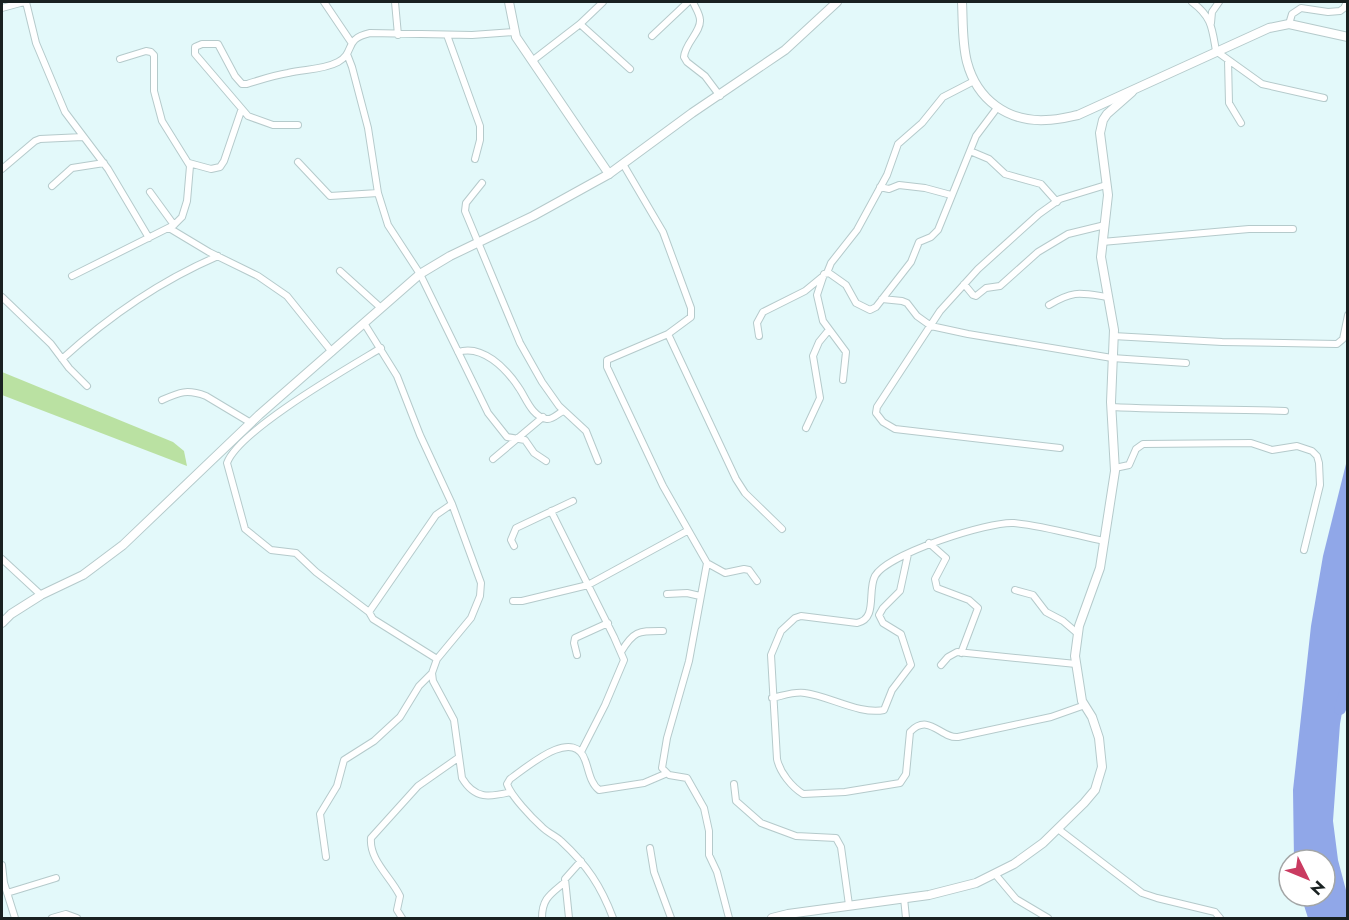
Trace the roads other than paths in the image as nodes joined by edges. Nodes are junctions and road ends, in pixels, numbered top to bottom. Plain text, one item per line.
1 (25, 2) edge
2 (324, 2) edge
3 (394, 2) edge
4 (509, 2) edge
5 (603, 2) edge
6 (688, 2) edge
7 (693, 2) edge
8 (837, 2) edge
9 (962, 2) edge
10 (1192, 2) edge
11 (1218, 2) edge
12 (1347, 2) edge
13 (2, 8) edge
14 (1211, 23) junction
15 (580, 24) junction
16 (1289, 24) junction
17 (514, 32) junction
18 (398, 34) junction
19 (447, 35) junction
20 (652, 36) dead end
21 (1347, 37) edge
22 (351, 42) junction
23 (1216, 51) junction
24 (347, 54) junction
25 (120, 59) dead end
26 (1228, 60) junction
27 (532, 61) junction
28 (630, 69) dead end
29 (974, 81) junction
30 (1138, 87) junction
31 (720, 96) junction
32 (1324, 98) dead end
33 (997, 108) junction
34 (241, 111) junction
35 (1241, 123) dead end
36 (298, 125) dead end
37 (83, 137) junction
38 (969, 151) junction
39 (475, 159) dead end
40 (298, 162) dead end
41 (104, 163) junction
42 (189, 163) junction
43 (623, 164) junction
44 (2, 169) edge
45 (609, 174) junction
46 (482, 183) dead end
47 (1106, 185) junction
48 (52, 186) dead end
49 (880, 187) junction
50 (150, 192) dead end
51 (378, 194) junction
52 (951, 195) junction
53 (1057, 202) junction
54 (1105, 225) junction
55 (172, 226) junction
56 (1293, 230) dead end
57 (148, 238) junction
58 (479, 242) junction
59 (1102, 242) junction
60 (218, 256) junction
61 (340, 271) dead end
62 (420, 274) junction
63 (825, 275) junction
64 (72, 276) dead end
65 (964, 284) junction
66 (2, 297) edge
67 (1108, 297) junction
68 (882, 299) junction
69 (1049, 305) dead end
70 (381, 308) junction
71 (1347, 315) edge
72 (364, 323) junction
73 (931, 326) junction
74 (828, 331) junction
75 (668, 334) junction
76 (759, 336) dead end
77 (1113, 336) junction
78 (381, 348) junction
79 (458, 351) junction
80 (332, 352) junction
81 (62, 358) junction
82 (1112, 358) junction
83 (1186, 363) dead end
84 (843, 380) dead end
85 (87, 386) dead end
86 (162, 400) dead end
87 (1112, 407) junction
88 (563, 411) junction
89 (1286, 411) dead end
90 (543, 417) junction
91 (251, 423) junction
92 (806, 428) dead end
93 (517, 439) junction
94 (1060, 448) dead end
95 (493, 459) dead end
96 (546, 461) dead end
97 (598, 461) dead end
98 (1115, 468) junction
99 (573, 501) dead end
100 (452, 504) junction
101 (551, 511) junction
102 (782, 529) dead end
103 (687, 531) junction
104 (1104, 541) junction
105 (929, 543) junction
106 (514, 546) dead end
107 (1304, 550) dead end
108 (908, 554) junction
109 (2, 559) edge
110 (707, 563) junction
111 (757, 581) dead end
112 (588, 585) junction
113 (1015, 590) dead end
114 (667, 594) dead end
115 (41, 595) junction
116 (700, 596) junction
117 (513, 601) dead end
118 (369, 612) junction
119 (2, 623) edge
120 (608, 623) junction
121 (663, 631) dead end
122 (1077, 633) junction
123 (621, 652) junction
124 (961, 653) junction
125 (577, 656) dead end
126 (437, 659) junction
127 (1076, 664) junction
128 (941, 665) dead end
129 (432, 674) junction
130 (772, 698) junction
131 (1085, 705) junction
132 (581, 752) junction
133 (458, 758) junction
134 (665, 774) junction
135 (734, 784) dead end
136 (511, 792) junction
137 (1058, 829) junction
138 (650, 848) dead end
139 (326, 857) dead end
140 (581, 861) junction
141 (2, 865) edge
142 (995, 874) junction
143 (56, 878) dead end
144 (565, 882) junction
145 (7, 893) junction
146 (904, 898) junction
147 (849, 905) junction
148 (15, 918) edge
149 (52, 918) edge
150 (77, 918) edge
151 (402, 918) edge
152 (542, 918) edge
153 (569, 918) edge
154 (613, 918) edge
155 (671, 918) edge
156 (729, 918) edge
157 (772, 918) edge
158 (906, 918) edge
159 (1048, 918) edge
160 (1220, 918) edge

1 - 13 street
1 - 37 street
2 - 22 street
3 - 18 street
4 - 17 street
5 - 15 street
6 - 20 street
7 - 31 street
8 - 31 main road
9 - 29 main road
10 - 14 street
11 - 14 street
12 - 16 street
14 - 23 street
15 - 27 street
15 - 28 street
16 - 21 main road
16 - 23 main road
17 - 19 street
17 - 27 street
18 - 19 street
18 - 22 street
19 - 39 street
22 - 24 street
23 - 26 street
23 - 30 main road
24 - 34 street
24 - 51 street
25 - 42 street
26 - 32 street
26 - 35 street
27 - 45 street
29 - 33 main road
29 - 49 street
30 - 33 main road
30 - 47 street
31 - 43 main road
33 - 38 street
34 - 36 street
34 - 42 street
37 - 41 street
37 - 44 street
38 - 52 street
38 - 53 street
40 - 51 street
41 - 48 street
41 - 57 street
42 - 55 street
43 - 45 main road
43 - 75 street
45 - 58 main road
46 - 58 street
47 - 53 street
47 - 54 street
49 - 52 street
49 - 63 street
50 - 55 street
51 - 62 street
52 - 68 street
53 - 65 street
54 - 59 street
54 - 65 street
55 - 57 street
55 - 60 street
56 - 59 street
57 - 64 street
58 - 62 main road
58 - 88 street
59 - 67 street
60 - 80 street
60 - 81 street
61 - 70 street
62 - 70 main road
62 - 79 street
63 - 68 street
63 - 74 street
63 - 76 street
65 - 73 street
66 - 81 street
67 - 69 street
67 - 77 street
68 - 73 street
70 - 72 main road
71 - 77 street
72 - 78 street
72 - 80 main road
73 - 82 street
73 - 94 street
74 - 84 street
74 - 92 street
75 - 102 street
75 - 103 street
77 - 82 street
78 - 100 street
78 - 118 street
79 - 90 street
79 - 93 street
80 - 91 main road
81 - 85 street
82 - 83 street
82 - 87 street
86 - 91 street
87 - 89 street
87 - 98 street
88 - 90 street
88 - 97 street
90 - 93 street
91 - 115 main road
93 - 95 street
93 - 96 street
98 - 104 street
98 - 107 street
99 - 101 street
100 - 118 street
100 - 126 street
101 - 106 street
101 - 112 street
103 - 110 street
103 - 112 street
104 - 105 street
104 - 122 street
105 - 108 street
105 - 124 street
108 - 130 street
108 - 130 street
109 - 115 street
110 - 111 street
110 - 116 street
112 - 117 street
112 - 120 street
113 - 122 street
114 - 116 street
115 - 119 main road
116 - 134 street
118 - 126 street
120 - 123 street
120 - 125 street
121 - 123 street
122 - 127 street
123 - 132 street
124 - 127 street
124 - 128 street
126 - 129 street
127 - 131 street
129 - 133 street
129 - 139 street
130 - 131 street
131 - 137 street
132 - 134 street
132 - 136 street
133 - 136 street
133 - 151 street
134 - 156 street
135 - 147 street
136 - 140 street
137 - 142 street
137 - 160 street
138 - 155 street
140 - 144 street
140 - 154 street
141 - 145 street
142 - 146 street
142 - 159 street
143 - 145 street
144 - 152 street
144 - 153 street
145 - 148 street
146 - 147 street
146 - 158 street
147 - 157 street
149 - 150 street

